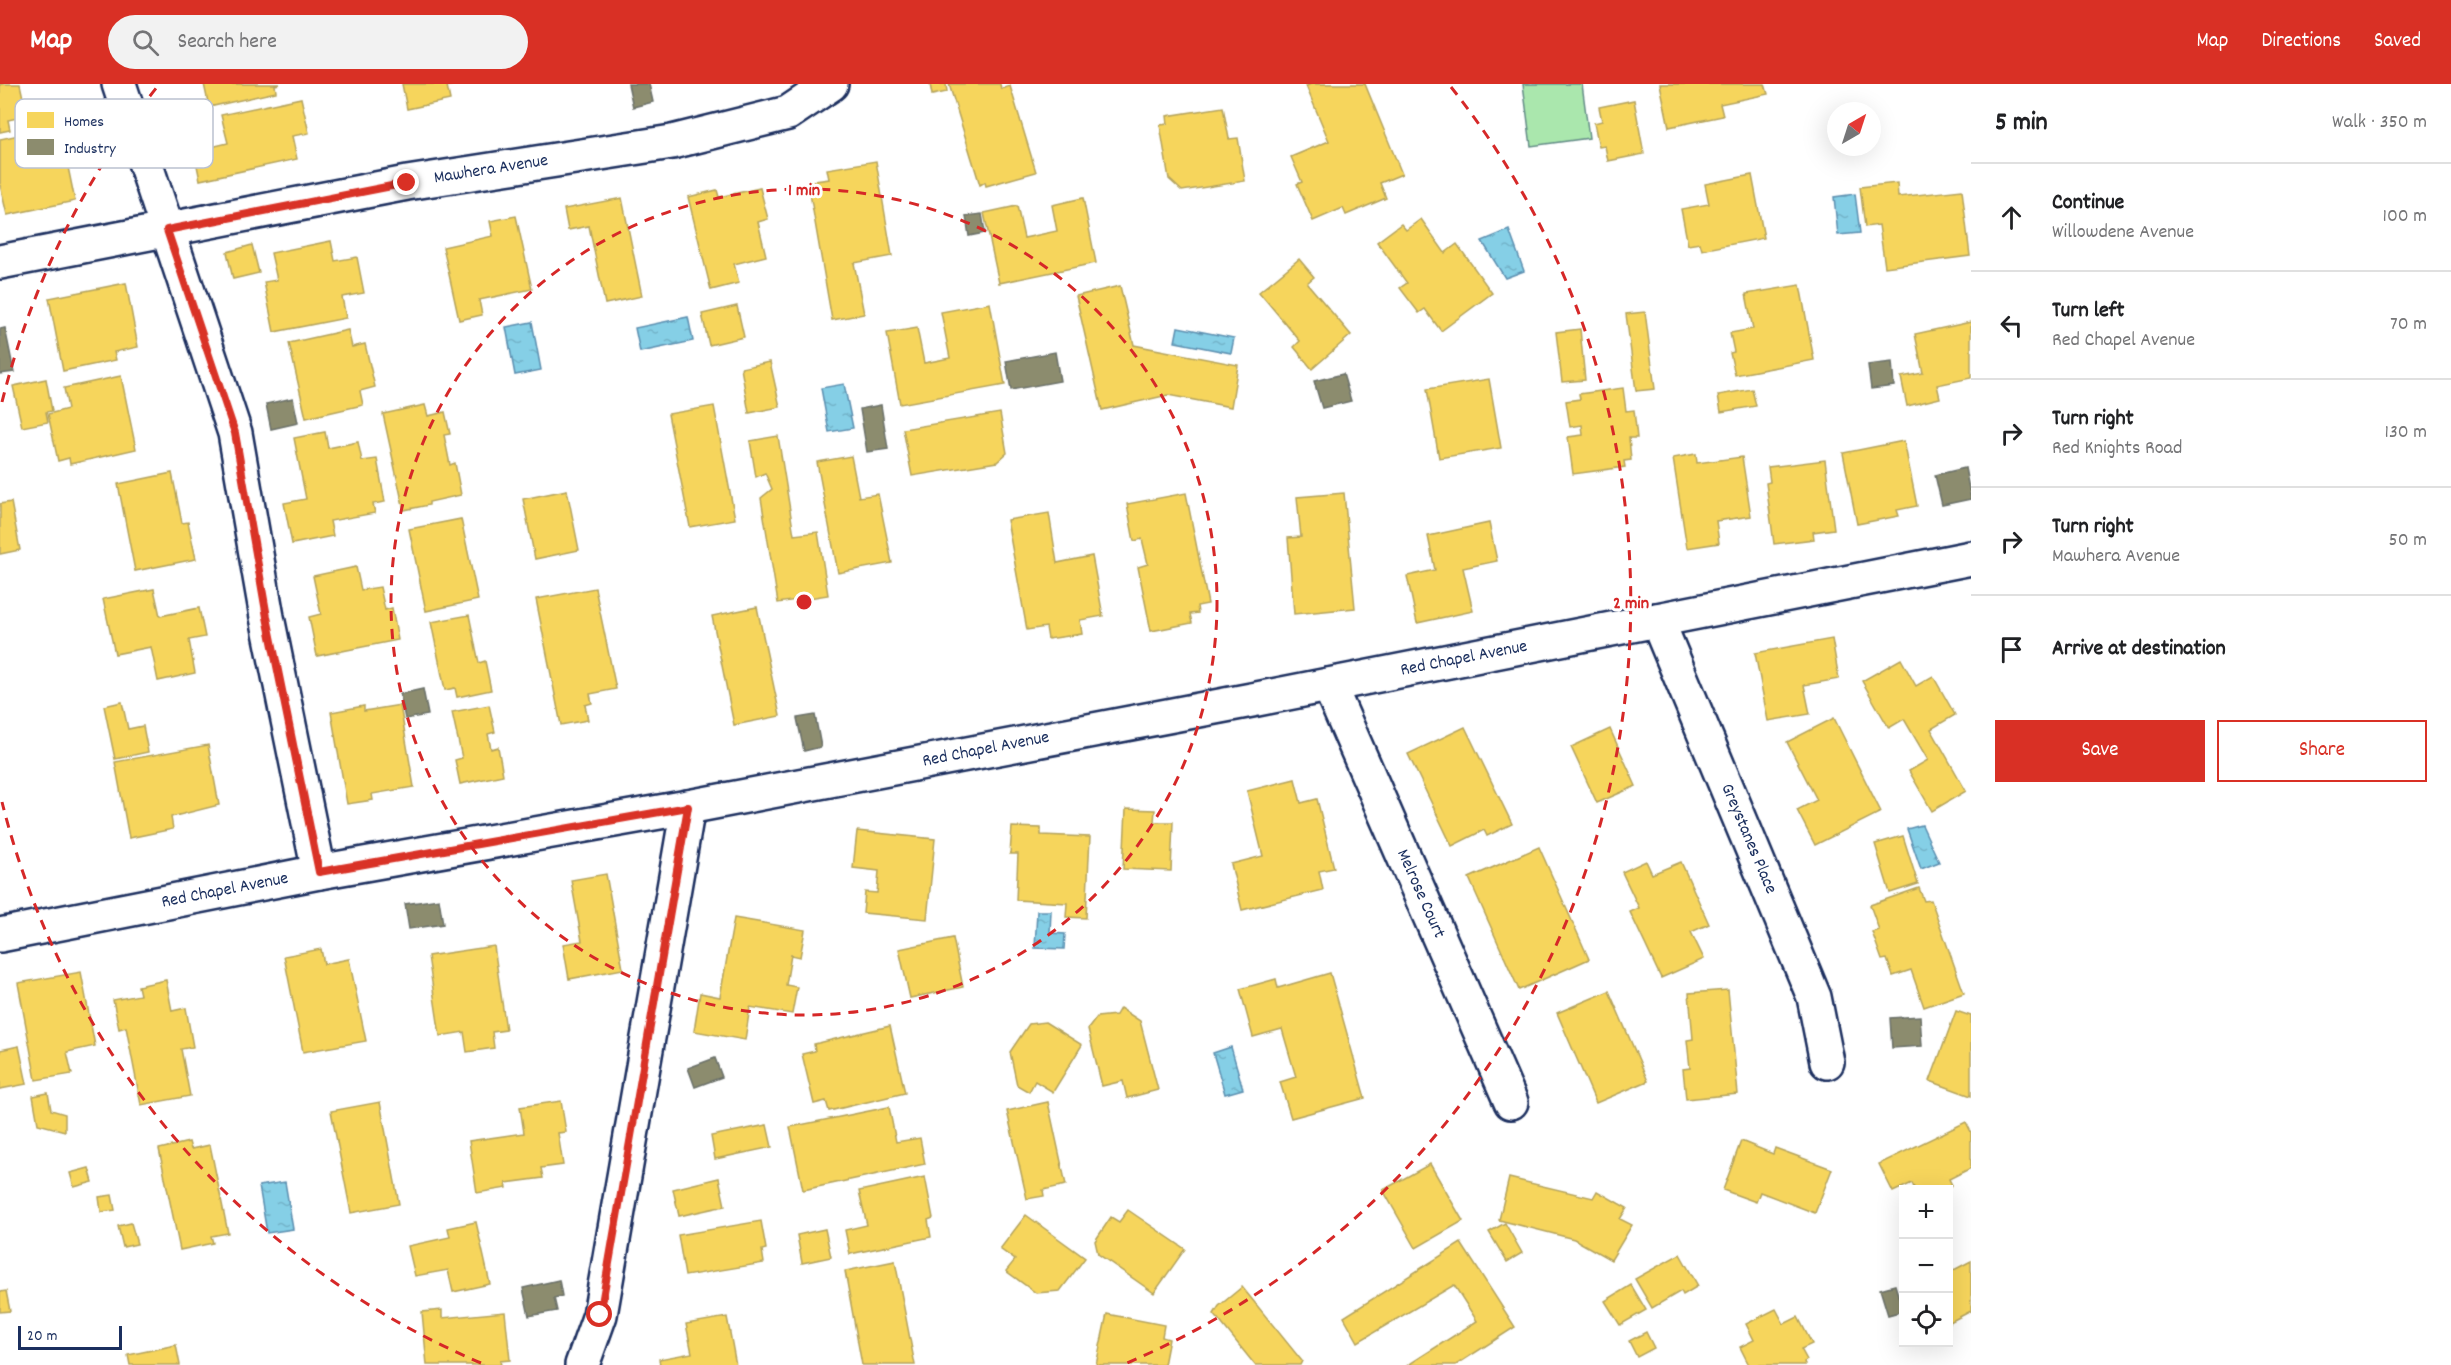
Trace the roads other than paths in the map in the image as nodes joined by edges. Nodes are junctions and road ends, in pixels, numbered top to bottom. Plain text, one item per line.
1 (119, 84) edge
2 (831, 84) edge
3 (124, 99) edge
4 (147, 168) edge
5 (167, 230) junction
6 (0, 262) edge
7 (1971, 558) edge
8 (1657, 620) junction
9 (1329, 685) junction
10 (688, 807) junction
11 (319, 872) junction
12 (0, 935) edge
13 (1827, 1062) dead end
14 (1511, 1102) dead end
15 (582, 1365) edge

1 - 3 street
2 - 5 street, Mawhera Avenue
4 - 5 street
5 - 6 street, Mawhera Avenue
5 - 11 street
7 - 8 street, Red Chapel Avenue
8 - 9 street, Red Chapel Avenue
8 - 13 street, Greystanes Place
9 - 10 street, Red Chapel Avenue
9 - 14 street, Melrose Court
10 - 11 street, Red Chapel Avenue
10 - 15 street
11 - 12 street, Red Chapel Avenue

